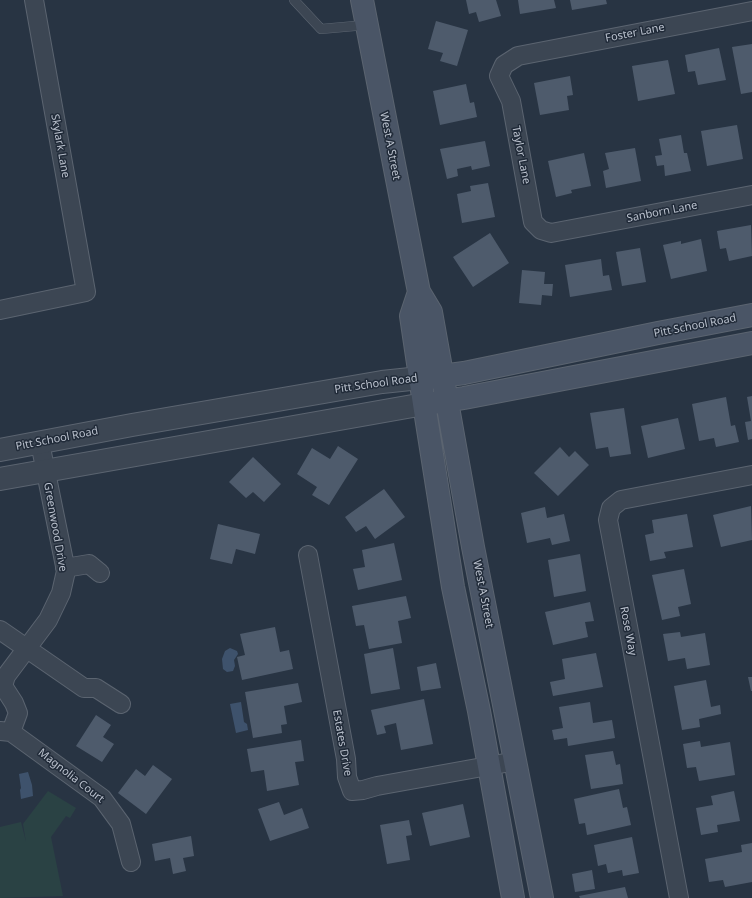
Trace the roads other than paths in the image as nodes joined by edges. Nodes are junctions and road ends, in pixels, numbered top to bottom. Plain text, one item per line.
1 (34, 0) edge
2 (294, 0) edge
3 (362, 0) edge
4 (752, 11) edge
5 (366, 25) junction
6 (518, 56) joint
7 (752, 195) edge
8 (573, 229) joint
9 (418, 292) junction
10 (0, 310) edge
11 (752, 315) edge
12 (752, 343) edge
13 (442, 376) junction
14 (420, 378) junction
15 (447, 401) junction
16 (424, 404) junction
17 (40, 442) junction
18 (0, 450) edge
19 (45, 470) junction
20 (752, 475) edge
21 (0, 479) edge
22 (308, 555) dead end
23 (65, 568) junction
24 (100, 573) dead end
25 (0, 630) edge
26 (26, 648) junction
27 (1, 687) edge
28 (121, 704) dead end
29 (6, 732) edge
30 (516, 761) junction
31 (489, 765) junction
32 (131, 862) dead end
33 (513, 898) edge
34 (542, 898) edge
35 (679, 898) edge

1 - 10 street, Skylark Lane
2 - 5 lane
3 - 5 main road, West A Street
4 - 6 street, Foster Lane
5 - 9 main road, West A Street
6 - 8 street, Taylor Lane
7 - 8 street, Sanborn Lane
9 - 13 main road, West A Street
9 - 14 main road, West A Street
11 - 13 main road, Pitt School Road
12 - 15 main road
13 - 14 main road, Pitt School Road
13 - 15 main road, West A Street
14 - 16 main road, West A Street
14 - 17 street, Pitt School Road
15 - 16 main road
15 - 30 main road, West A Street
16 - 19 street
16 - 31 main road, West A Street
17 - 18 street, Pitt School Road
17 - 19 street, Greenwood Drive
19 - 21 street
19 - 23 street, Greenwood Drive
20 - 35 street, Rose Way
22 - 31 street, Estates Drive
23 - 24 street
23 - 26 street, Greenwood Drive
25 - 26 street
26 - 27 street, Greenwood Drive
26 - 28 street
27 - 29 street
29 - 32 street, Magnolia Court
30 - 31 street, Estates Drive
30 - 34 main road, West A Street
31 - 33 main road, West A Street

